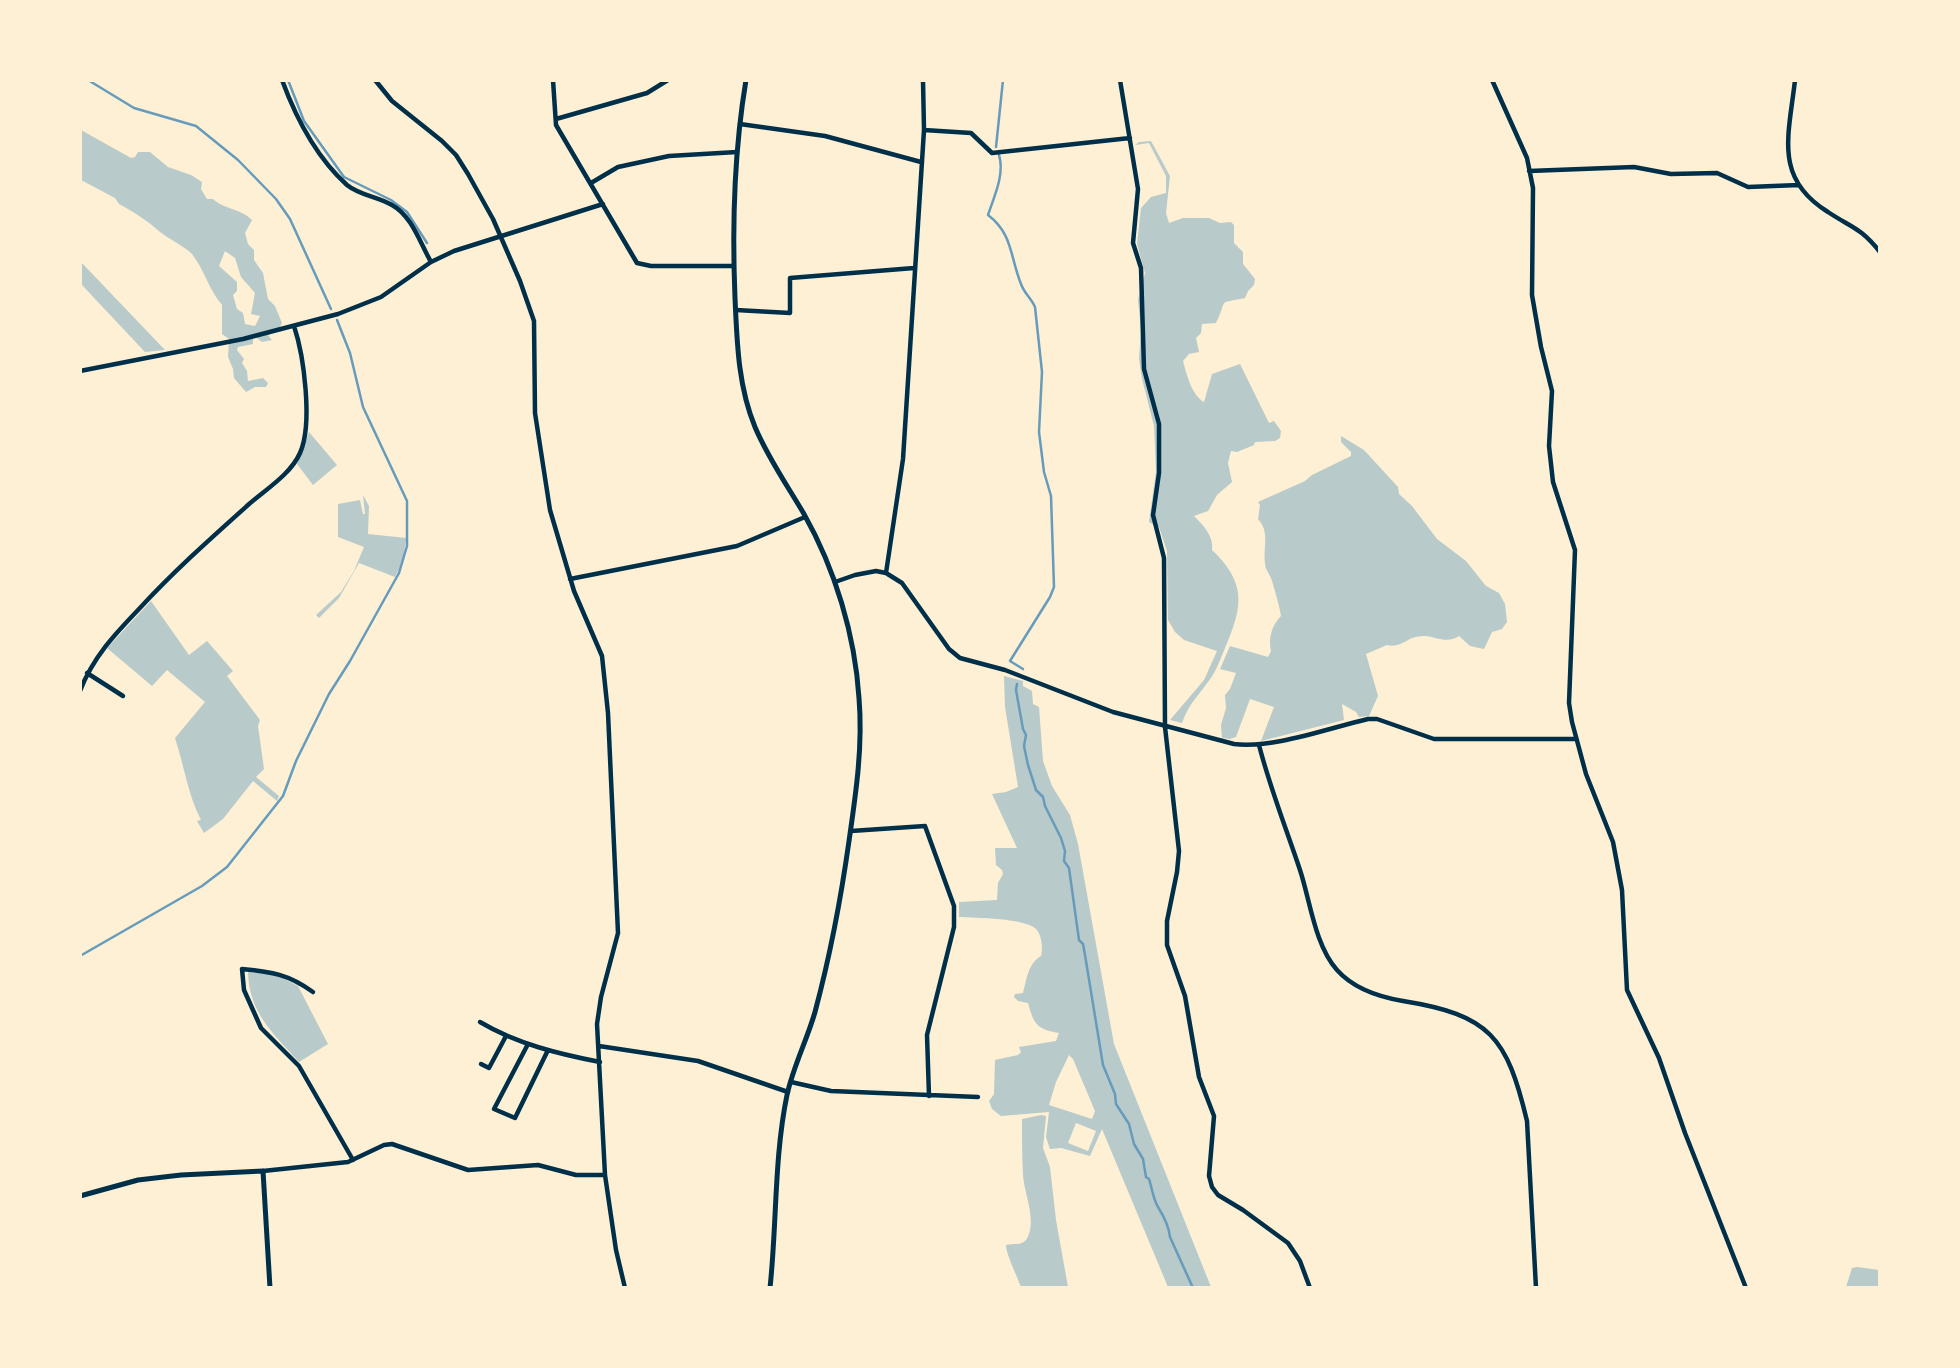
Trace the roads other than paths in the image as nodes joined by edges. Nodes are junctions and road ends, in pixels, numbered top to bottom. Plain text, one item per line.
1 (282, 80) edge
2 (375, 80) edge
3 (553, 80) edge
4 (668, 80) edge
5 (746, 80) edge
6 (923, 80) edge
7 (1120, 80) edge
8 (1492, 80) edge
9 (1795, 80) edge
10 (556, 119) junction
11 (740, 124) junction
12 (924, 130) junction
13 (1130, 138) junction
14 (737, 152) junction
15 (921, 162) junction
16 (1529, 171) junction
17 (591, 183) junction
18 (1799, 185) junction
19 (603, 204) junction
20 (500, 235) junction
21 (1880, 252) edge
22 (430, 262) junction
23 (734, 266) junction
24 (914, 268) junction
25 (736, 310) junction
26 (294, 326) junction
27 (80, 371) edge
28 (805, 517) junction
29 (886, 573) junction
30 (570, 579) junction
31 (835, 582) junction
32 (87, 673) junction
33 (80, 691) edge
34 (123, 696) dead end
35 (1165, 727) junction
36 (1576, 739) junction
37 (1259, 745) junction
38 (851, 831) junction
39 (313, 992) dead end
40 (480, 1022) dead end
41 (506, 1036) junction
42 (528, 1044) junction
43 (599, 1046) junction
44 (548, 1050) junction
45 (600, 1062) junction
46 (481, 1064) dead end
47 (791, 1082) junction
48 (788, 1091) junction
49 (929, 1096) junction
50 (978, 1097) dead end
51 (353, 1160) junction
52 (263, 1171) junction
53 (605, 1175) junction
54 (80, 1196) edge
55 (270, 1287) edge
56 (625, 1287) edge
57 (770, 1287) edge
58 (1310, 1287) edge
59 (1536, 1287) edge
60 (1746, 1287) edge

1 - 22 street
2 - 20 street
3 - 10 street
4 - 10 street
5 - 11 street
6 - 12 street
7 - 13 street
8 - 16 street
9 - 18 street
10 - 17 street
11 - 14 street
11 - 15 street
12 - 13 street
12 - 15 street
13 - 35 street
14 - 17 street
14 - 23 street
15 - 24 street
16 - 18 street
16 - 36 street
17 - 19 street
18 - 21 street
19 - 20 street
19 - 23 street
20 - 22 street
20 - 30 street
22 - 26 street
23 - 25 street
24 - 25 street
24 - 29 street
25 - 28 street
26 - 27 street
26 - 32 street
28 - 30 street
28 - 31 street
29 - 31 street
29 - 35 street
30 - 43 street
31 - 38 street
32 - 33 street
32 - 34 street
35 - 37 street
35 - 58 street
36 - 37 street
36 - 60 street
37 - 59 street
38 - 47 street
38 - 49 street
39 - 51 street
40 - 41 street
41 - 42 street
41 - 46 street
42 - 44 street
42 - 44 street
43 - 45 street
43 - 48 street
44 - 45 street
45 - 53 street
47 - 48 street
47 - 49 street
48 - 57 street
49 - 50 street
51 - 52 street
51 - 53 street
52 - 54 street
52 - 55 street
53 - 56 street

